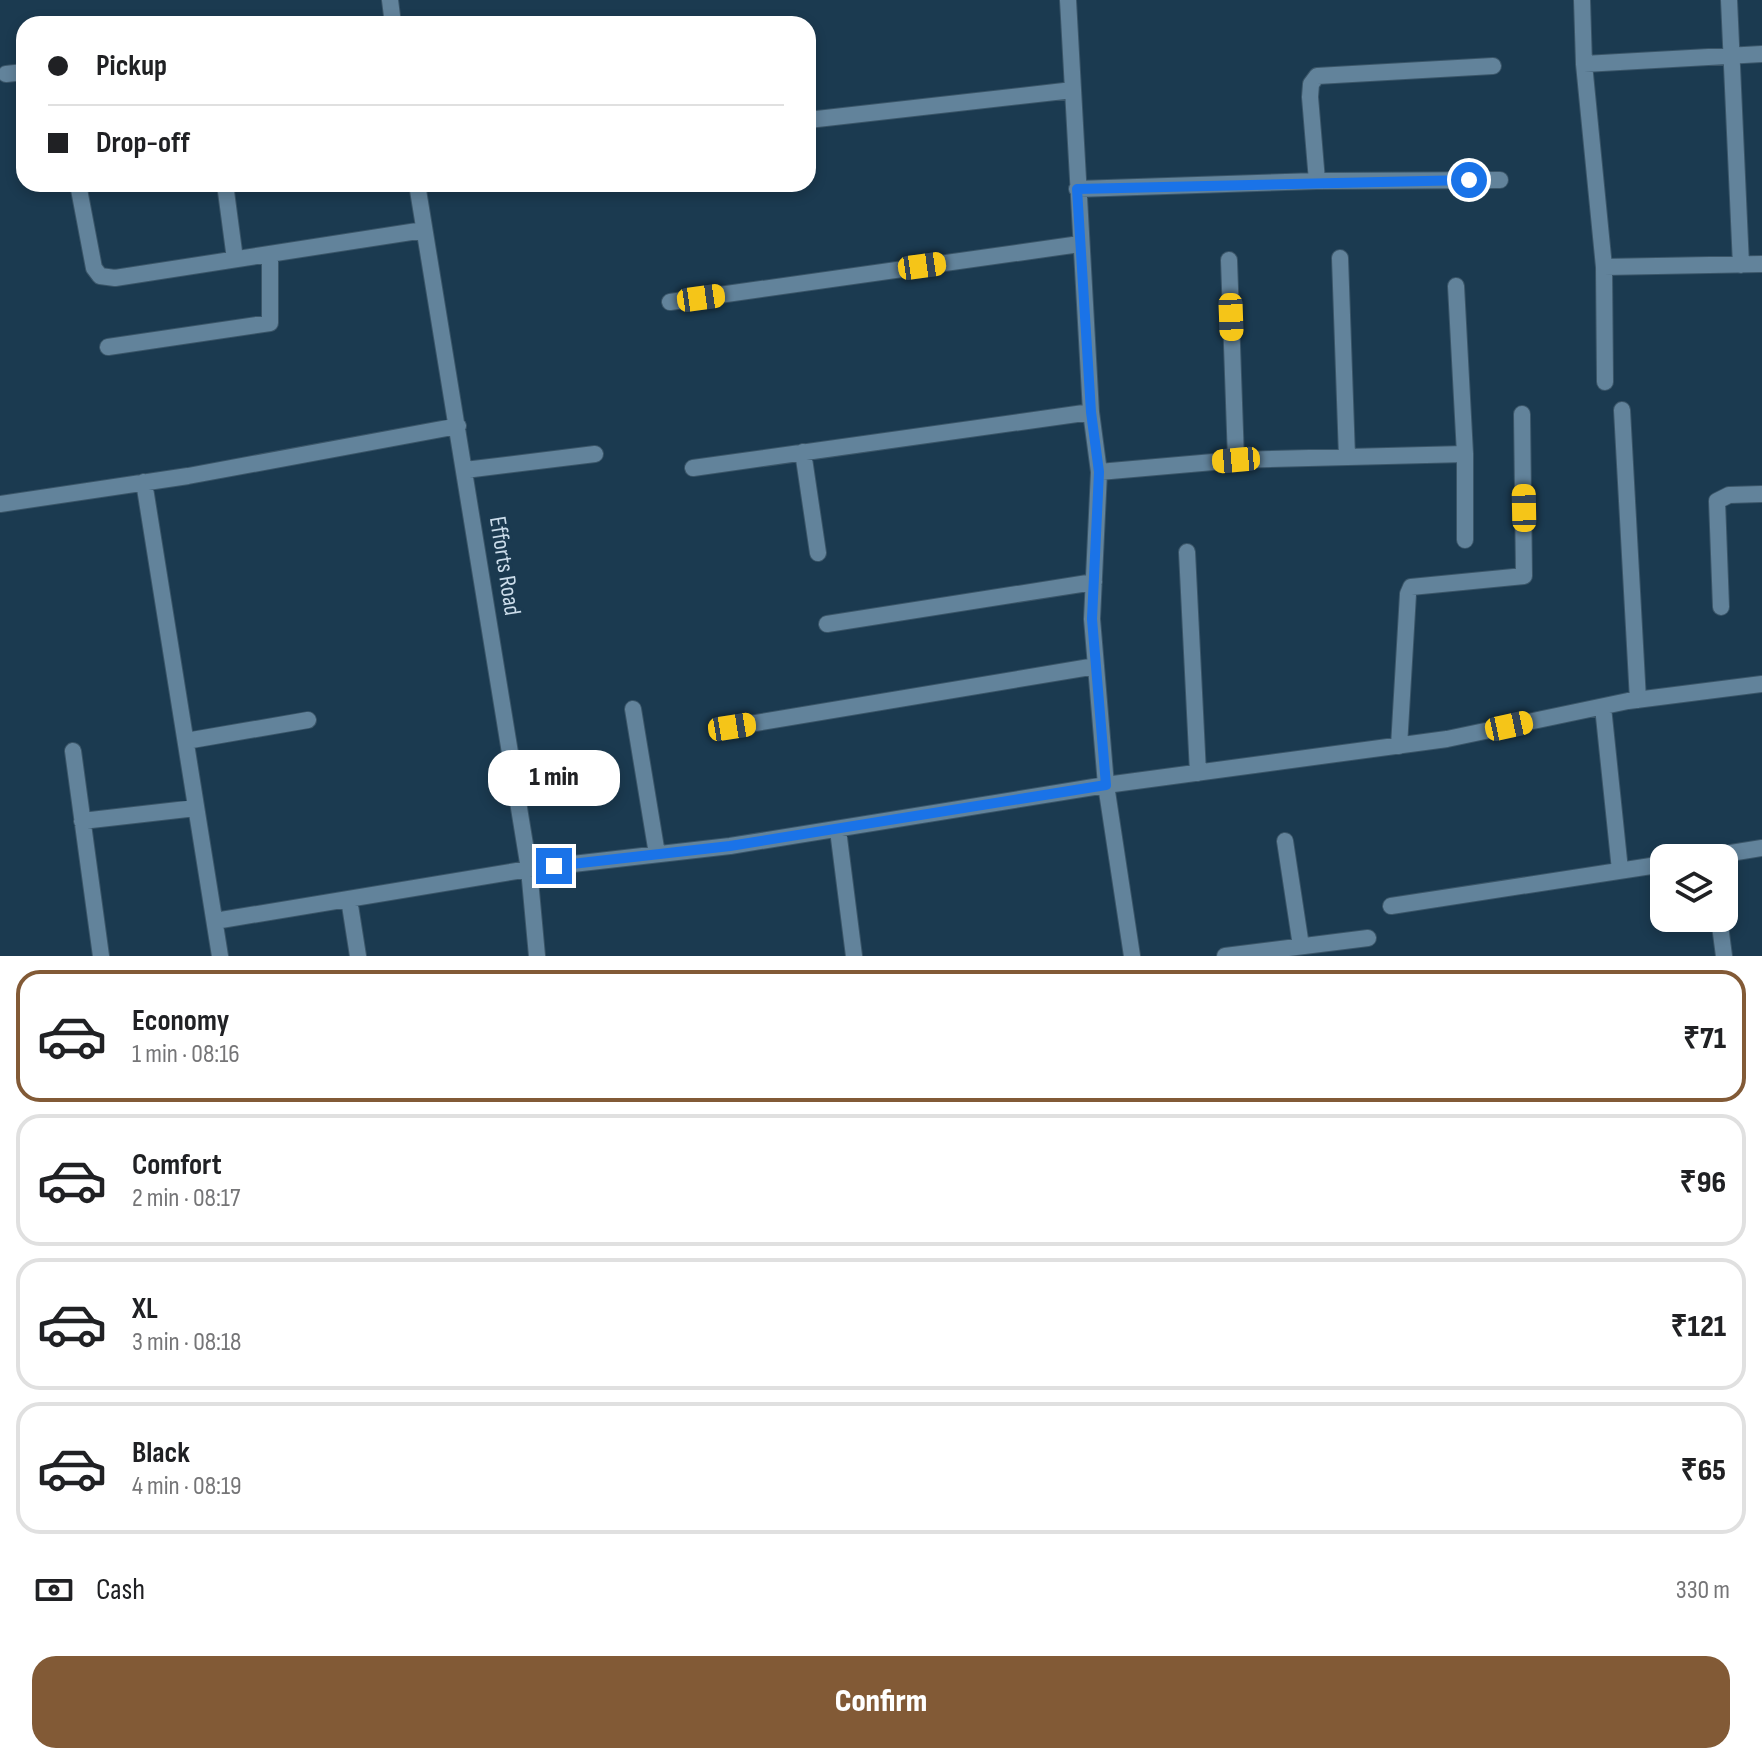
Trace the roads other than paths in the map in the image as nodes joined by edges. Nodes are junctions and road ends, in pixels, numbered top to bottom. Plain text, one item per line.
1 (1068, 0) edge
2 (1582, 0) edge
3 (1729, 0) edge
4 (1762, 54) edge
5 (1733, 55) junction
6 (1584, 64) junction
7 (1493, 66) dead end
8 (16, 73) edge
9 (6, 74) dead end
10 (1073, 90) junction
11 (816, 119) edge
12 (1500, 180) dead end
13 (1317, 181) junction
14 (1077, 189) junction
15 (80, 192) edge
16 (226, 192) edge
17 (418, 192) edge
18 (424, 230) junction
19 (1080, 244) junction
20 (270, 254) junction
21 (1340, 258) dead end
22 (235, 259) junction
23 (1229, 260) dead end
24 (1762, 264) edge
25 (1741, 265) junction
26 (1604, 267) junction
27 (1456, 286) dead end
28 (670, 302) dead end
29 (108, 347) dead end
30 (1605, 382) dead end
31 (1622, 410) dead end
32 (1091, 412) junction
33 (1522, 414) dead end
34 (458, 426) junction
35 (803, 452) junction
36 (595, 454) dead end
37 (1465, 454) junction
38 (1347, 457) junction
39 (1236, 460) junction
40 (693, 468) dead end
41 (465, 470) junction
42 (1099, 472) junction
43 (144, 482) junction
44 (1762, 494) edge
45 (0, 504) edge
46 (1465, 540) dead end
47 (1187, 552) dead end
48 (818, 553) dead end
49 (1094, 582) junction
50 (1721, 607) dead end
51 (827, 624) dead end
52 (1096, 666) junction
53 (1762, 684) edge
54 (1638, 700) junction
55 (1603, 707) junction
56 (633, 709) dead end
57 (308, 720) dead end
58 (732, 727) dead end
59 (186, 741) junction
60 (1399, 746) junction
61 (73, 751) dead end
62 (1198, 773) junction
63 (1106, 785) junction
64 (196, 808) junction
65 (82, 821) junction
66 (838, 830) junction
67 (1285, 841) dead end
68 (1762, 848) edge
69 (1738, 852) edge
70 (657, 854) junction
71 (1650, 866) edge
72 (529, 869) junction
73 (1620, 870) junction
74 (349, 899) junction
75 (1391, 906) dead end
76 (215, 921) junction
77 (1721, 932) edge
78 (1368, 938) dead end
79 (1301, 946) junction
80 (101, 956) edge
81 (220, 956) edge
82 (358, 956) edge
83 (537, 956) edge
84 (854, 956) edge
85 (1132, 956) edge
86 (1225, 956) edge
87 (1724, 956) edge

1 - 10 street
2 - 6 street
3 - 5 street
4 - 5 street
5 - 6 street
5 - 25 street
6 - 26 street
7 - 13 street
8 - 9 street
10 - 11 street
10 - 14 street
12 - 13 street
13 - 14 street
14 - 19 street
15 - 22 street
16 - 22 street
17 - 18 street, Efforts Road
18 - 20 street
18 - 34 street, Efforts Road
19 - 28 street
19 - 32 street
20 - 22 street
20 - 29 street
21 - 38 street
23 - 39 street
24 - 25 street
25 - 26 street
26 - 30 street
27 - 37 street
31 - 54 street
32 - 35 street
32 - 42 street
33 - 60 street
34 - 41 street, Efforts Road
34 - 43 street
35 - 40 street
35 - 48 street
36 - 41 street
37 - 38 street
37 - 46 street
38 - 39 street
39 - 42 street
41 - 72 street, Efforts Road
42 - 49 street
43 - 45 street
43 - 59 street
44 - 50 street
47 - 62 street
49 - 51 street
49 - 52 street
52 - 58 street
52 - 63 street
53 - 54 street
54 - 55 street
55 - 60 street
55 - 73 street
56 - 70 street
57 - 59 street
59 - 64 street
60 - 62 street
61 - 65 street
62 - 63 street
63 - 66 street
63 - 85 street
64 - 65 street
64 - 76 street
65 - 80 street
66 - 70 street
66 - 84 street
67 - 79 street
68 - 69 street
70 - 72 street
71 - 73 street
72 - 74 street
72 - 83 street, Efforts Road
73 - 75 street
74 - 76 street
74 - 82 street
76 - 81 street
77 - 87 street
78 - 79 street
79 - 86 street

